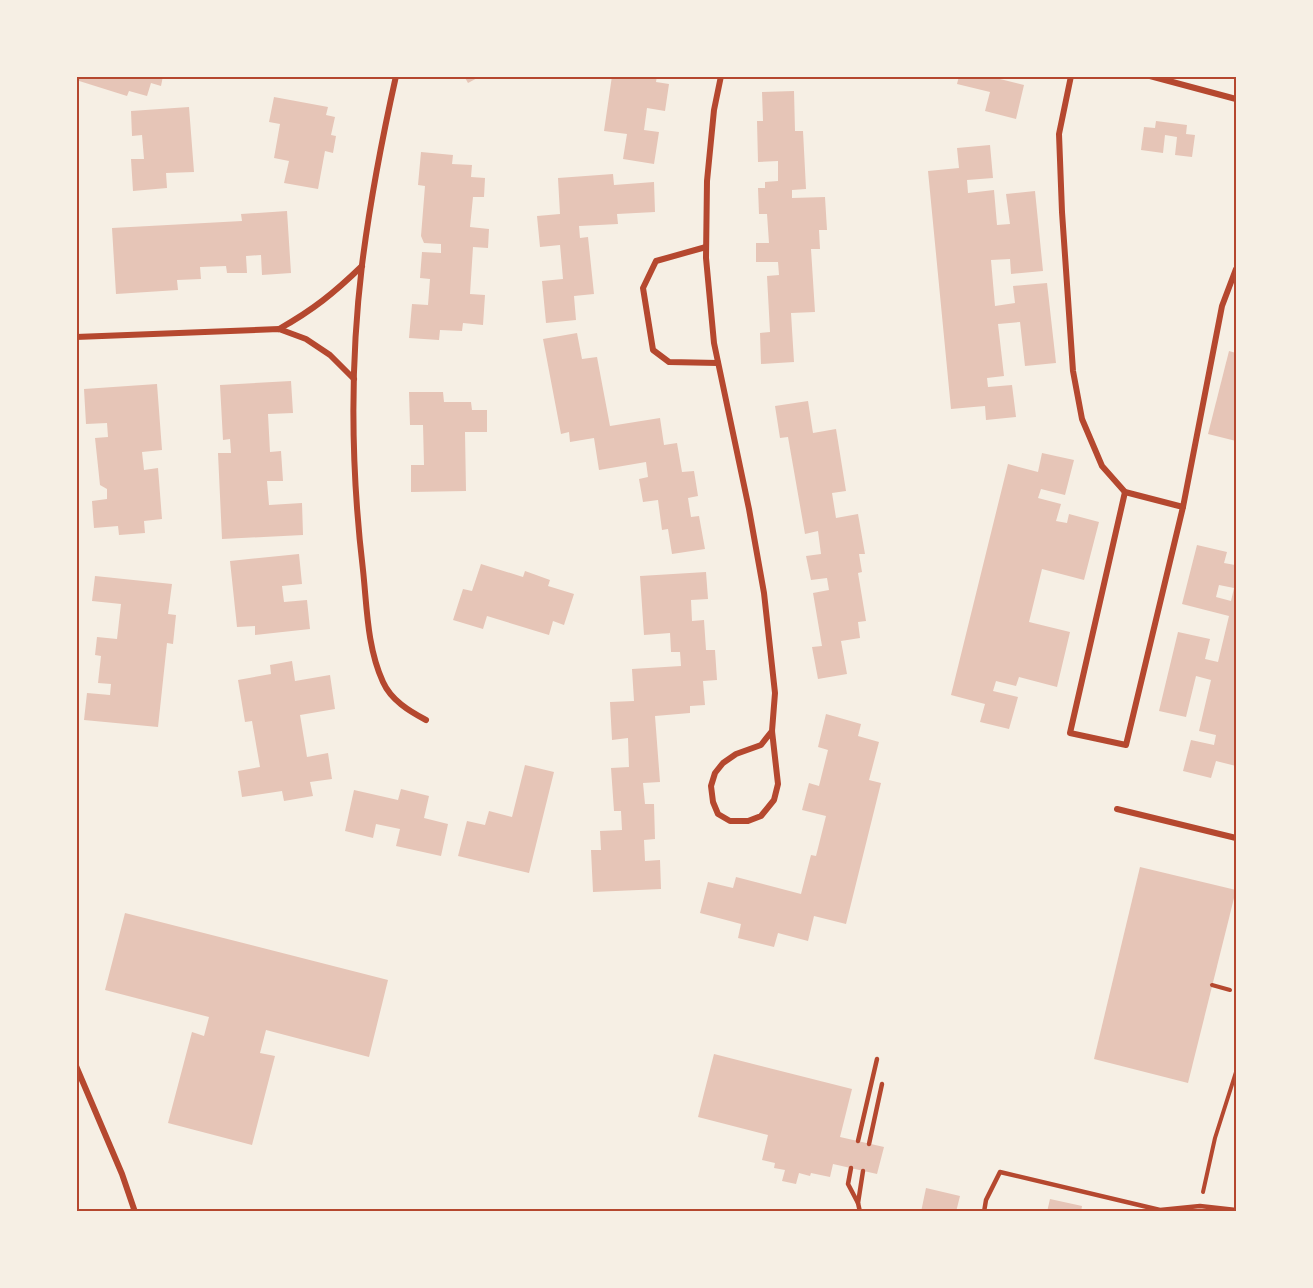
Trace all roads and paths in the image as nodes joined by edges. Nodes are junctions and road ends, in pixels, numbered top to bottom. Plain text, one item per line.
1 (396, 76) edge
2 (721, 76) edge
3 (1071, 76) edge
4 (1150, 76) edge
5 (1236, 99) edge
6 (706, 247) junction
7 (362, 266) junction
8 (1236, 269) edge
9 (279, 329) junction
10 (76, 337) edge
11 (718, 363) junction
12 (354, 379) junction
13 (1125, 492) junction
14 (1183, 507) junction
15 (426, 720) dead end
16 (772, 731) junction
17 (1117, 809) dead end
18 (1236, 838) edge
19 (1212, 985) dead end
20 (1230, 990) dead end
21 (877, 1059) dead end
22 (76, 1066) edge
23 (1236, 1072) edge
24 (882, 1084) dead end
25 (858, 1141) dead end
26 (869, 1144) dead end
27 (851, 1168) dead end
28 (863, 1171) dead end
29 (858, 1203) junction
30 (1200, 1206) junction
31 (1172, 1210) edge
32 (1236, 1210) edge
33 (135, 1212) edge
34 (860, 1212) edge
35 (984, 1212) edge

1 - 7 street
2 - 6 street
3 - 13 street
4 - 5 street
6 - 11 street
6 - 11 street
7 - 9 street
7 - 12 street
8 - 14 street
9 - 10 street
9 - 12 street
11 - 16 street
12 - 15 street
13 - 14 street
13 - 14 street
16 - 16 street
17 - 18 street
19 - 20 path
21 - 25 lane
22 - 33 street
23 - 30 path
24 - 26 lane
27 - 29 lane
28 - 29 lane
29 - 34 lane
30 - 31 lane
30 - 32 lane
31 - 35 lane

